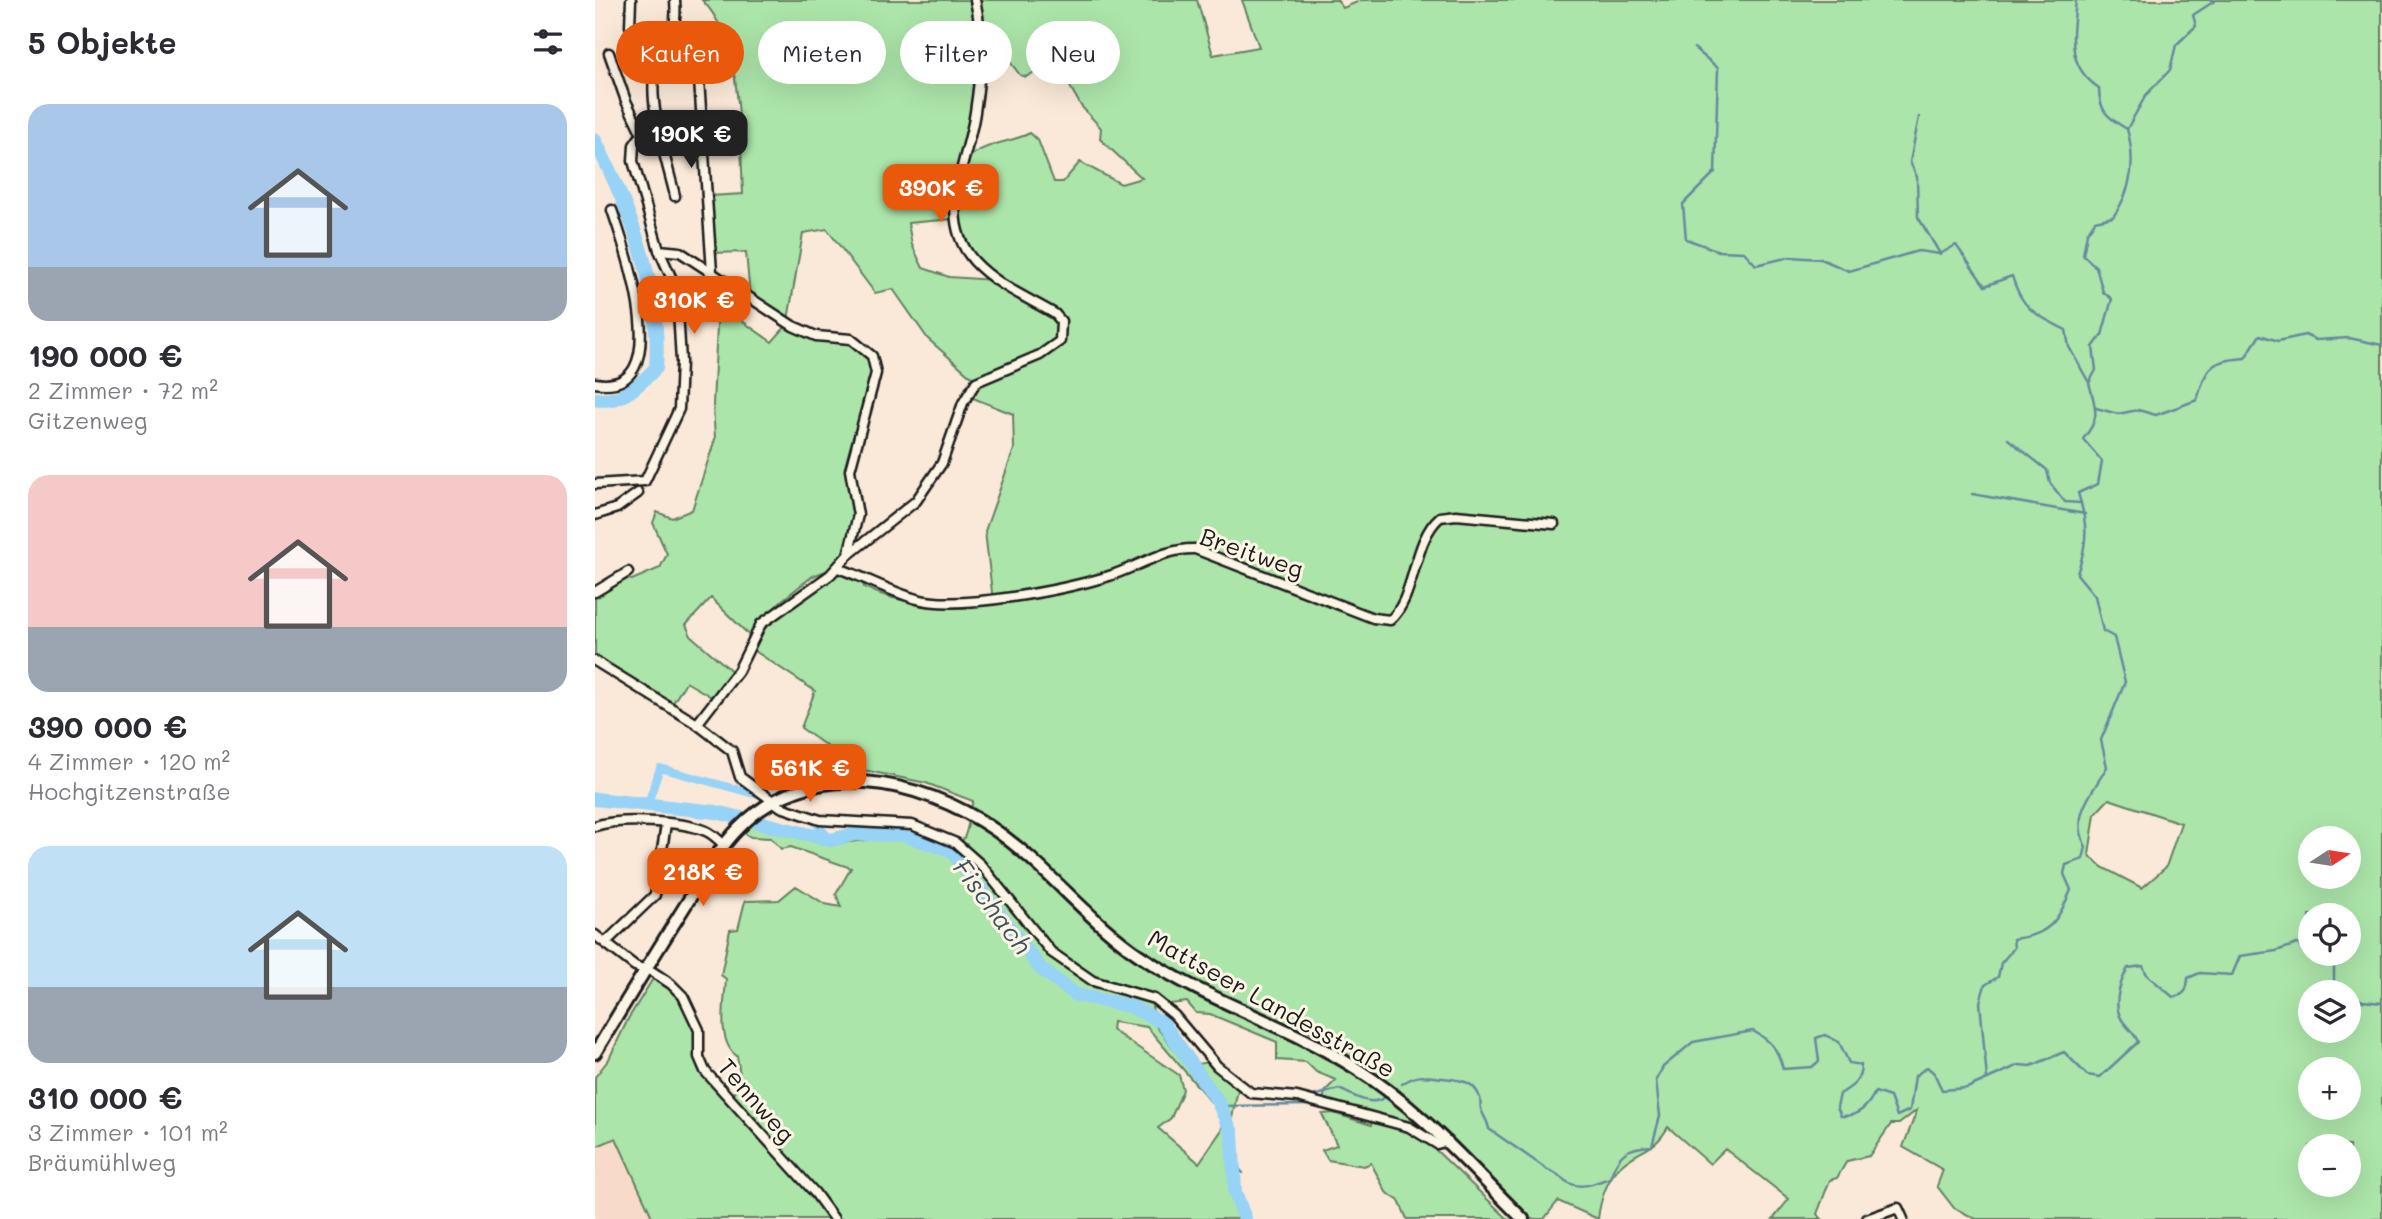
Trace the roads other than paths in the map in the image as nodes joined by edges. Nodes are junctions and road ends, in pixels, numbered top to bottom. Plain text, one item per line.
1 (631, 0) edge
2 (674, 0) edge
3 (975, 0) edge
4 (630, 21) edge
5 (677, 21) edge
6 (609, 53) dead end
7 (655, 84) edge
8 (699, 84) edge
9 (656, 114) junction
10 (642, 132) junction
11 (675, 196) dead end
12 (613, 210) dead end
13 (659, 250) junction
14 (712, 272) junction
15 (595, 383) edge
16 (595, 484) edge
17 (638, 493) dead end
18 (595, 515) edge
19 (1554, 524) dead end
20 (848, 555) junction
21 (838, 568) junction
22 (628, 572) dead end
23 (595, 592) edge
24 (595, 661) edge
25 (697, 724) junction
26 (774, 802) junction
27 (666, 824) junction
28 (595, 826) edge
29 (724, 845) junction
30 (595, 935) edge
31 (605, 943) junction
32 (645, 970) junction
33 (595, 1053) edge
34 (1448, 1142) junction
35 (834, 1219) edge
36 (1523, 1219) edge
37 (1867, 1219) edge
38 (1903, 1219) edge

1 - 4 street
2 - 5 street
3 - 20 street
6 - 10 street
7 - 9 street
8 - 14 street
9 - 10 street
9 - 11 street
10 - 13 street
12 - 15 street
13 - 14 street
13 - 16 street
14 - 20 street
17 - 18 street
19 - 21 street, Breitweg
20 - 21 street
21 - 25 street
22 - 23 street
24 - 25 street
25 - 26 street
26 - 29 main road, Mattseer Landesstraße
26 - 34 main road, Mattseer Landesstraße
26 - 34 street
27 - 28 street
27 - 29 street
27 - 31 street
29 - 32 main road, Mattseer Landesstraße
30 - 31 street, Tennweg
31 - 32 street, Tennweg
32 - 33 main road, Mattseer Landesstraße
32 - 35 street, Tennweg
34 - 36 main road, Mattseer Landesstraße
37 - 38 street

